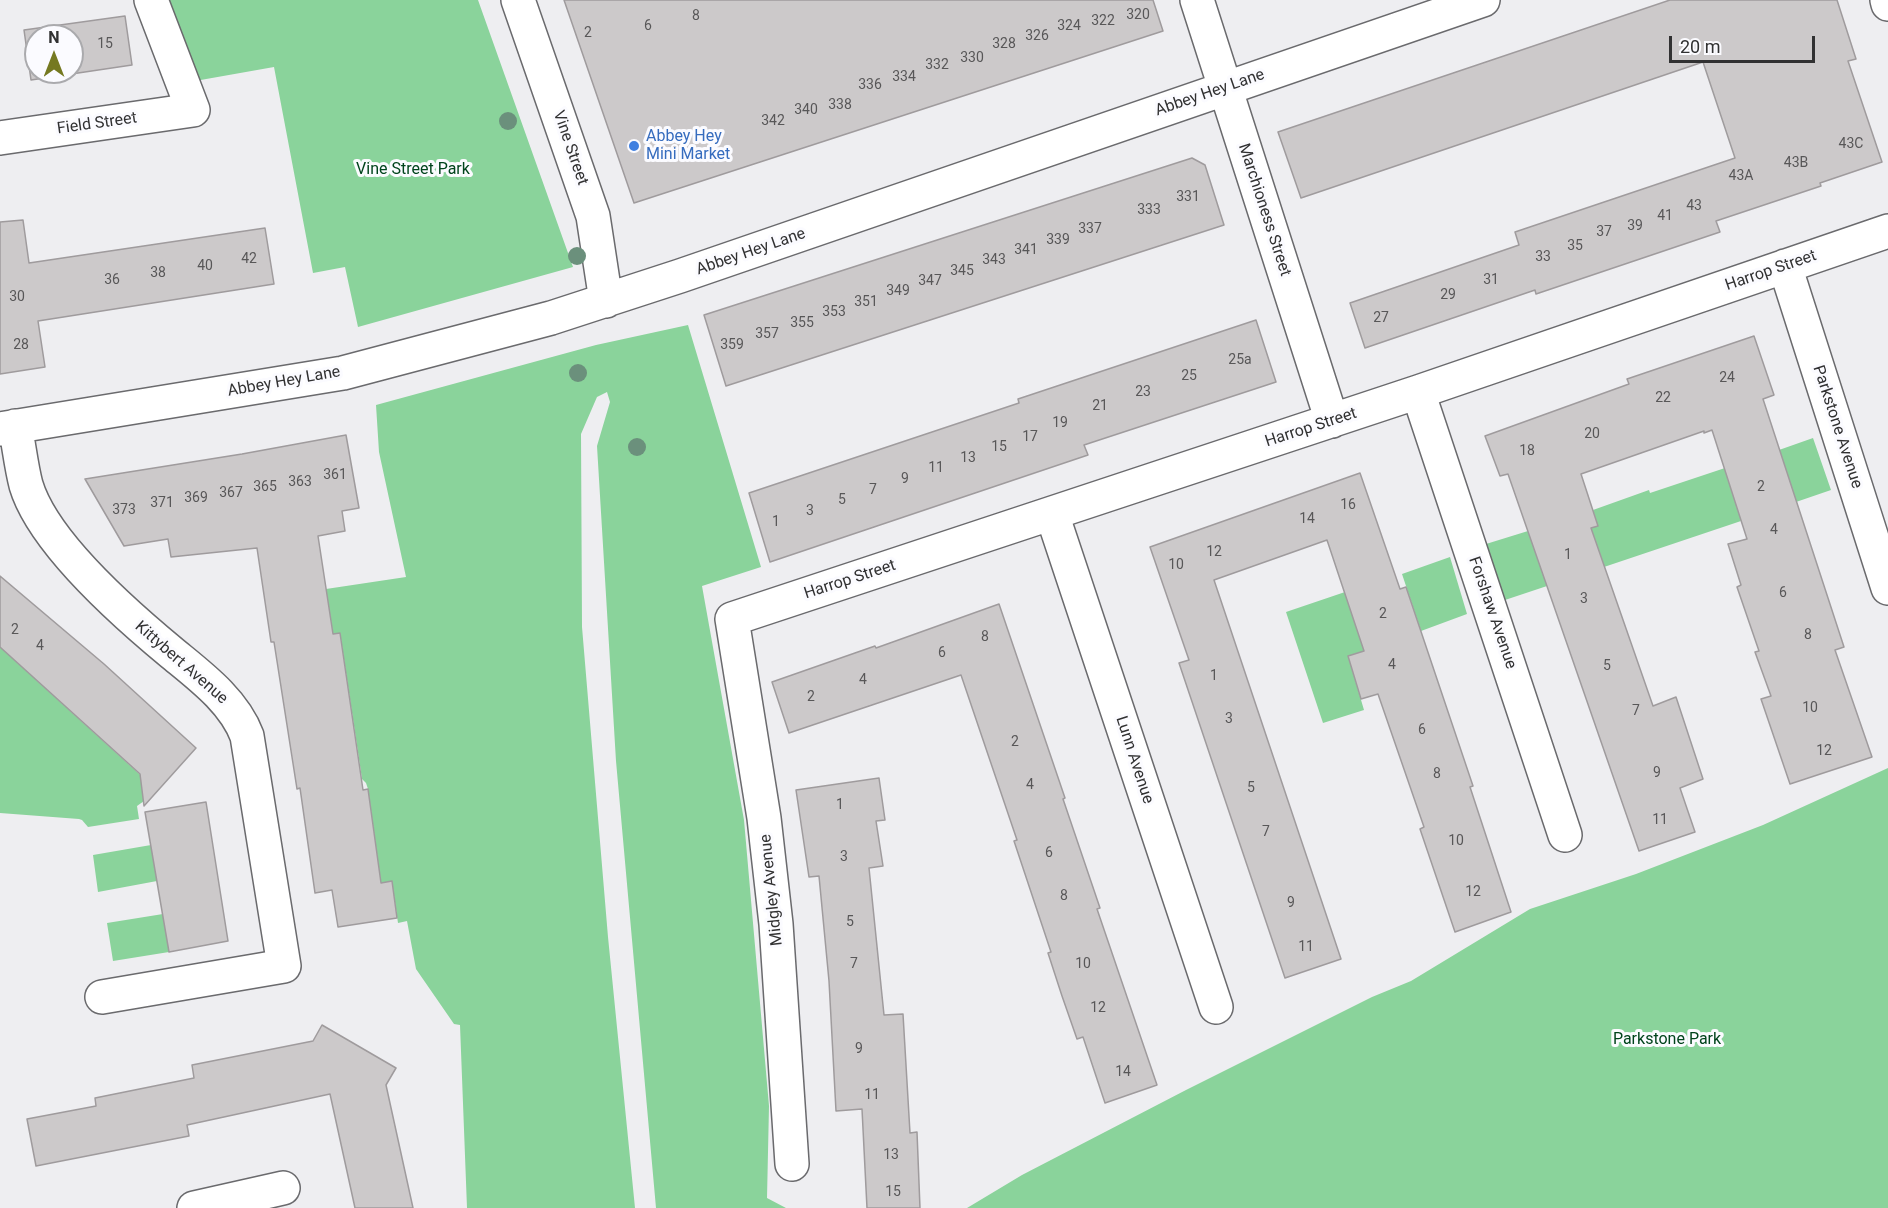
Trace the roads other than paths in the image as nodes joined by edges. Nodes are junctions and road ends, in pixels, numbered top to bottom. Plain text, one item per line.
1 (151, 0) edge
2 (518, 0) edge
3 (1197, 0) edge
4 (1483, 0) edge
5 (1225, 88) junction
6 (0, 138) edge
7 (1888, 231) edge
8 (1785, 266) junction
9 (606, 301) junction
10 (1418, 392) junction
11 (1332, 420) junction
12 (8, 427) edge
13 (1052, 514) junction
14 (1888, 588) edge
15 (732, 619) joint
16 (1565, 835) dead end
17 (102, 997) dead end
18 (1216, 1007) dead end
19 (792, 1164) dead end
20 (283, 1188) dead end
21 (194, 1208) edge

1 - 6 street, Field Street
2 - 9 street, Vine Street
3 - 5 street, Marchioness Street
4 - 5 street, Abbey Hey Lane
5 - 9 street, Abbey Hey Lane
5 - 11 street, Marchioness Street
7 - 8 street, Harrop Street
8 - 10 street, Harrop Street
8 - 14 street, Parkstone Avenue
9 - 12 street, Abbey Hey Lane
10 - 11 street, Harrop Street
10 - 16 street, Forshaw Avenue
11 - 13 street, Harrop Street
12 - 17 street, Kittybert Avenue
13 - 15 street, Harrop Street
13 - 18 street, Lunn Avenue
15 - 19 street, Midgley Avenue
20 - 21 street

